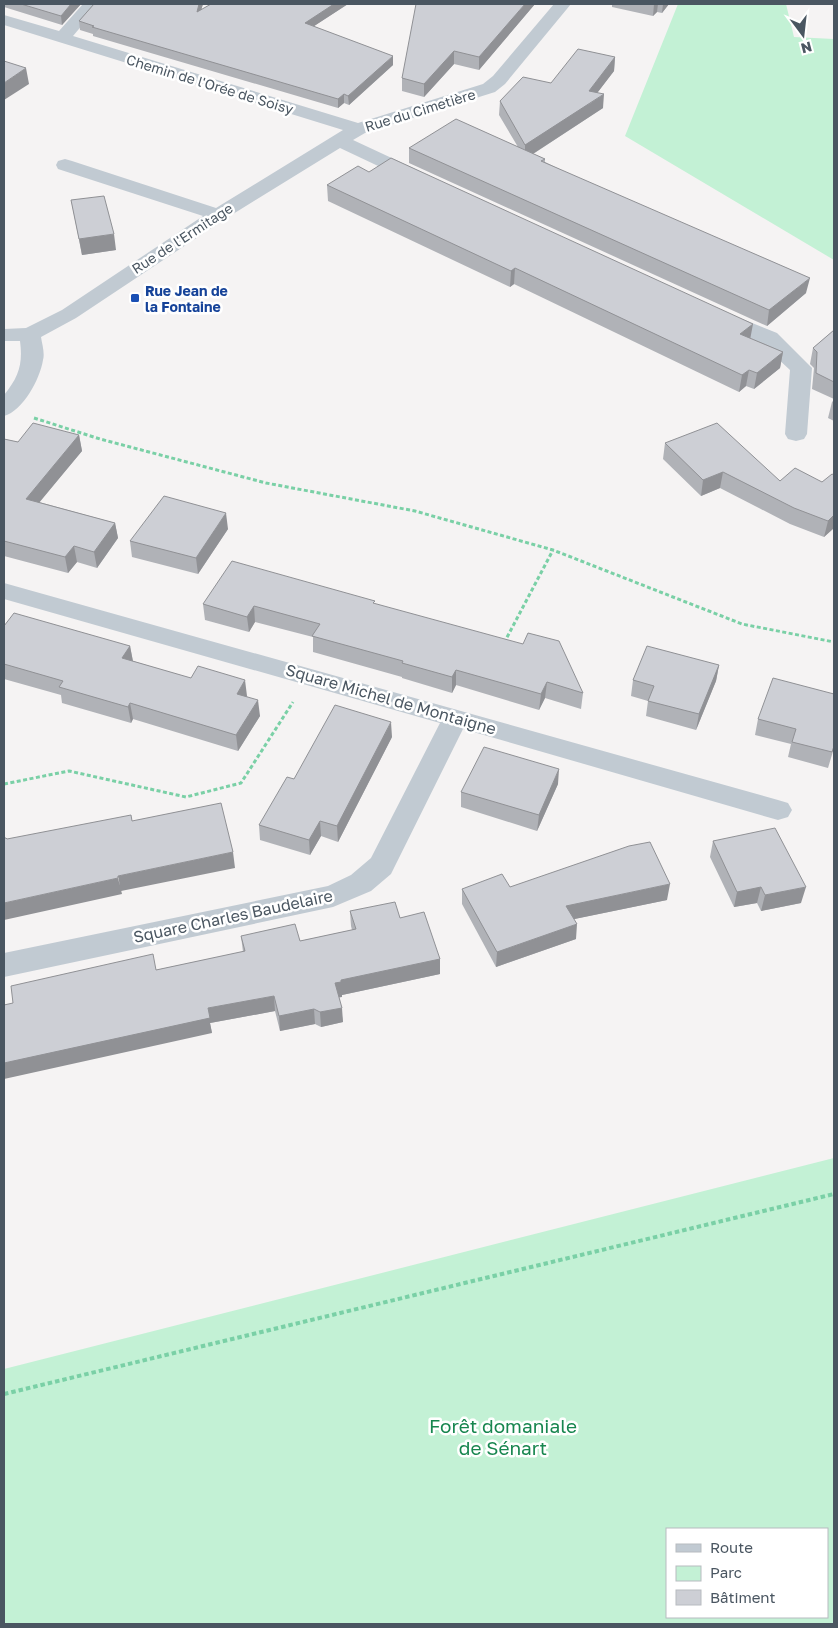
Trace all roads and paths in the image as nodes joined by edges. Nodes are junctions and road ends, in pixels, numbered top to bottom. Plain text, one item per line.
1 (92, 4) edge
2 (563, 4) edge
3 (4, 20) edge
4 (62, 38) junction
5 (358, 129) junction
6 (339, 141) junction
7 (65, 165) dead end
8 (437, 186) edge
9 (218, 215) junction
10 (698, 306) edge
11 (30, 334) junction
12 (5, 341) edge
13 (4, 409) edge
14 (796, 434) dead end
15 (552, 550) junction
16 (4, 591) edge
17 (834, 642) edge
18 (504, 644) edge
19 (310, 676) junction
20 (455, 718) junction
21 (4, 784) edge
22 (778, 810) dead end
23 (4, 965) edge
24 (834, 1194) edge
25 (4, 1394) edge

1 - 4 street
2 - 5 street, Rue du Cimetière
3 - 4 street, Chemin de l'Orée de Soisy
4 - 5 street, Chemin de l'Orée de Soisy
5 - 6 street, Rue de l'Ermitage
6 - 8 street
6 - 9 street, Rue de l'Ermitage
7 - 9 street
9 - 11 street, Rue de l'Ermitage
10 - 14 street
11 - 12 street, Rue de l'Ermitage
11 - 13 street
13 - 15 path
15 - 17 path
15 - 18 path
16 - 19 street, Square Michel de Montaigne
19 - 20 street, Square Michel de Montaigne
19 - 21 path
20 - 22 street, Square Michel de Montaigne
20 - 23 street, Square Charles Baudelaire
24 - 25 path

